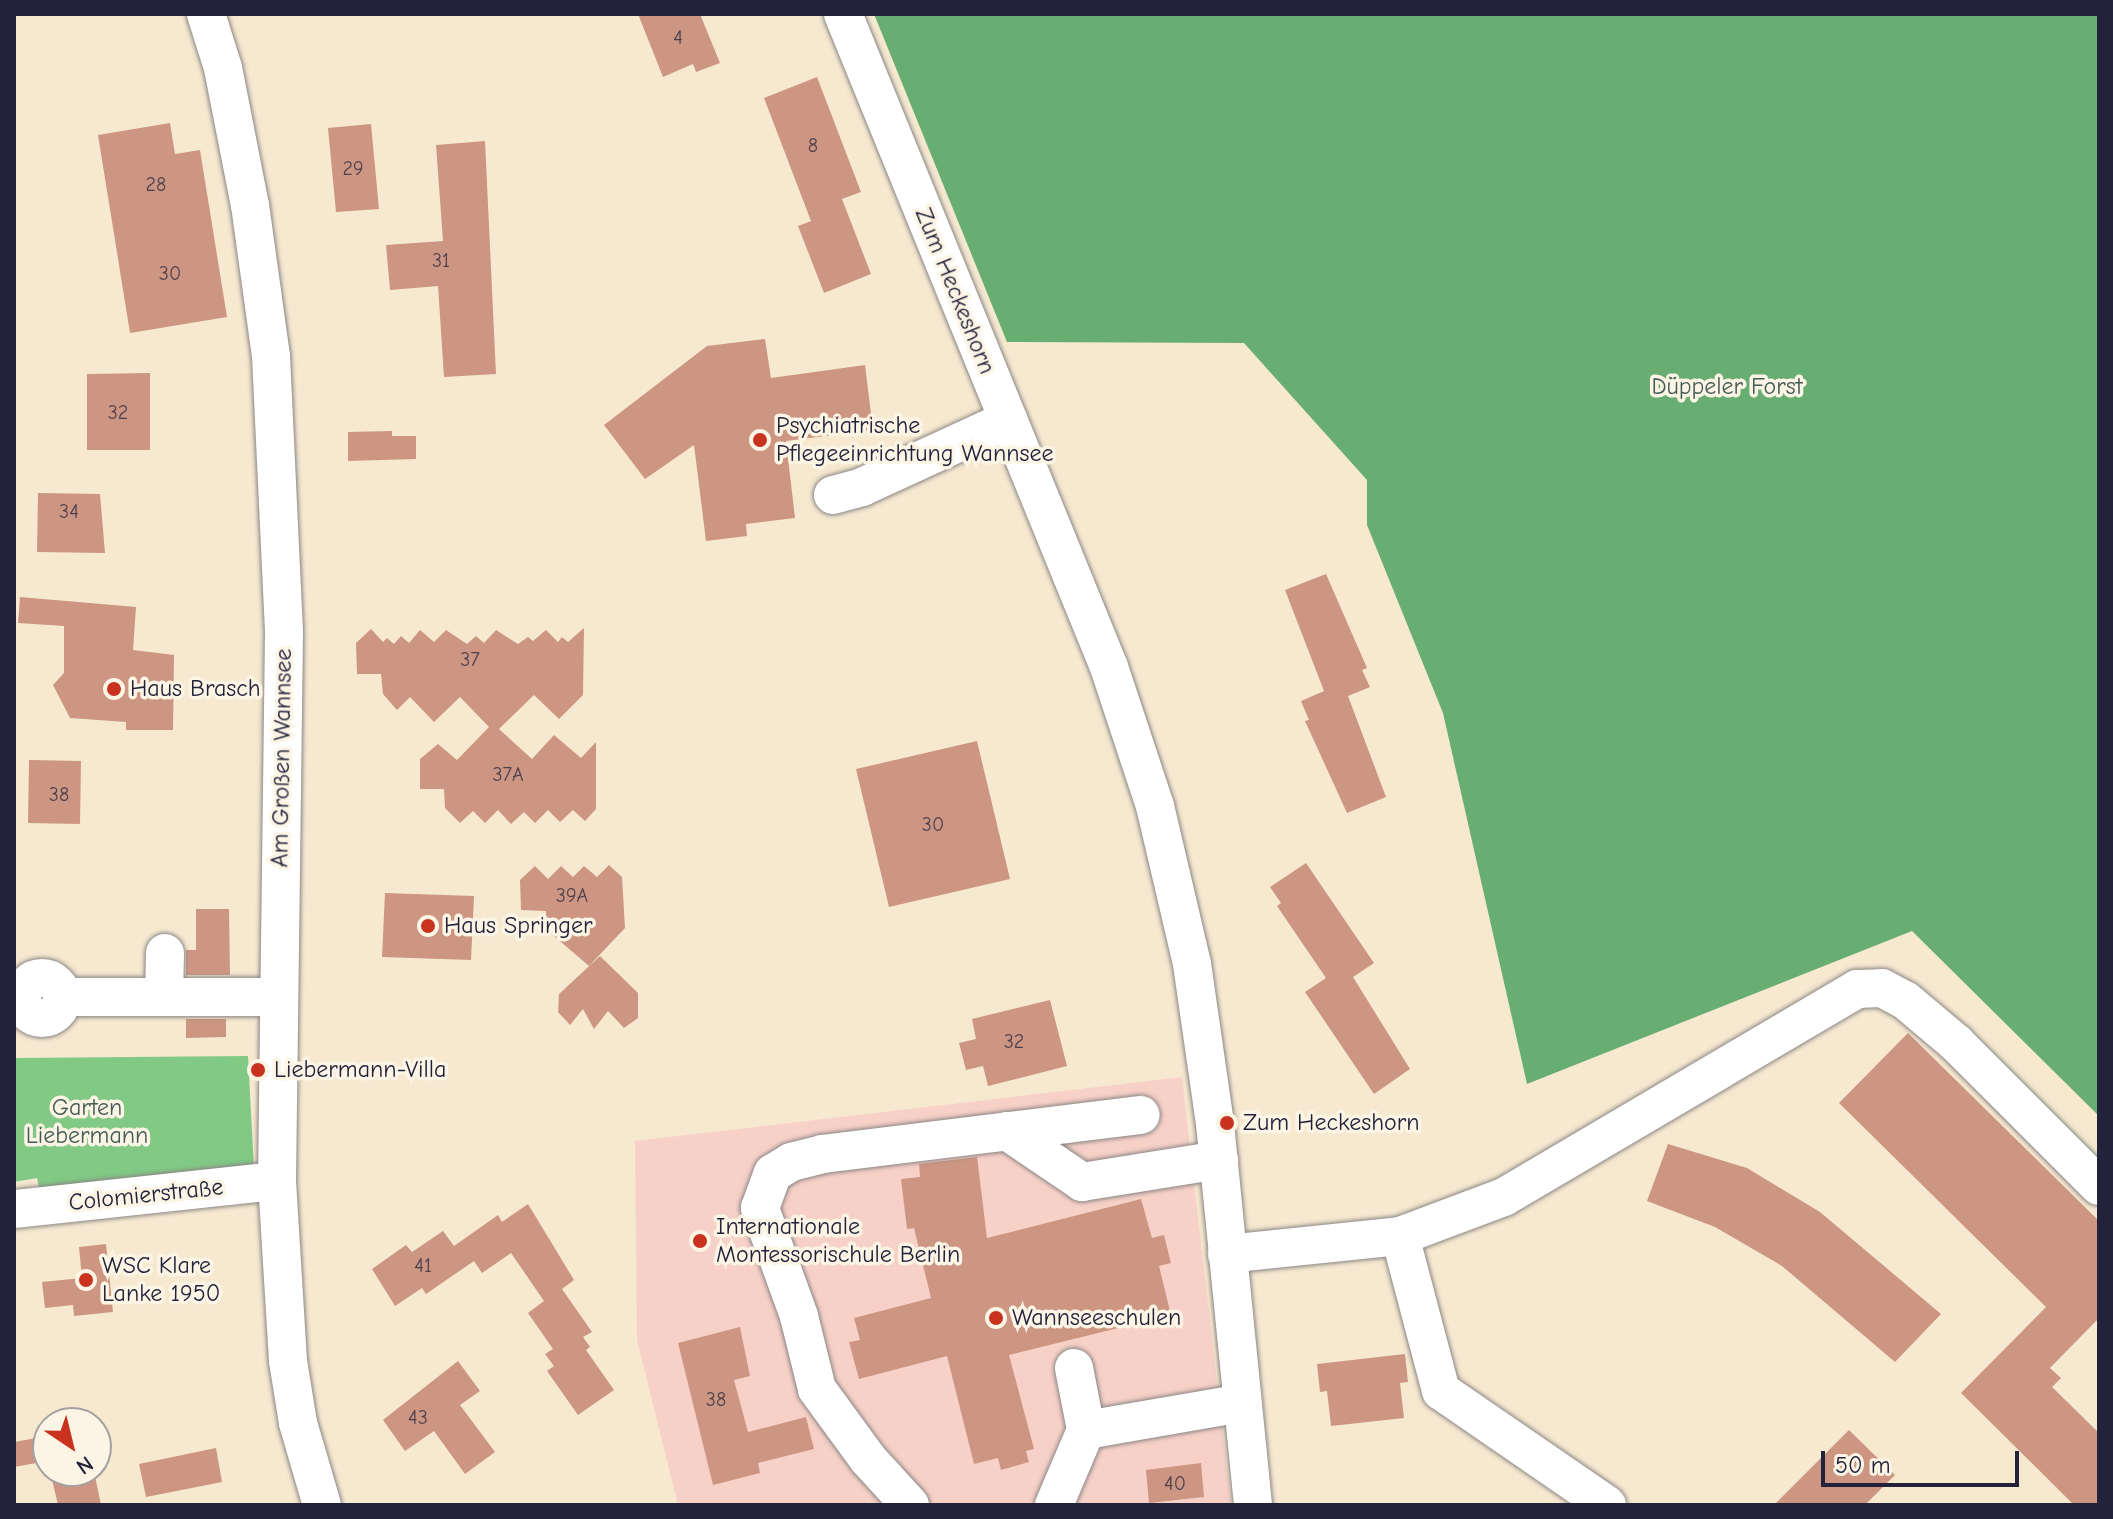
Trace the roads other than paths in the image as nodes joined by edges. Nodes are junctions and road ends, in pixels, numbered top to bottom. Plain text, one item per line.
1 (206, 14) edge
2 (843, 14) edge
3 (1008, 420) junction
4 (833, 495) dead end
5 (165, 953) dead end
6 (62, 997) dead end
7 (164, 997) junction
8 (279, 997) junction
9 (1141, 1115) dead end
10 (1007, 1131) junction
11 (1219, 1160) junction
12 (277, 1181) junction
13 (2099, 1186) edge
14 (14, 1209) edge
15 (1400, 1236) junction
16 (1227, 1254) junction
17 (1074, 1368) dead end
18 (1242, 1403) junction
19 (1086, 1430) junction
20 (322, 1505) edge
21 (910, 1505) edge
22 (1054, 1505) edge
23 (1253, 1505) edge
24 (1607, 1505) edge

1 - 8 street, Am Großen Wannsee
2 - 3 street, Zum Heckeshorn
3 - 4 street
3 - 11 street, Zum Heckeshorn
5 - 7 street
6 - 7 street
7 - 8 street
8 - 12 street, Am Großen Wannsee
9 - 10 street
10 - 11 street
10 - 21 street
11 - 16 street, Zum Heckeshorn
12 - 14 street, Colomierstraße
12 - 20 street, Am Großen Wannsee
13 - 15 street
15 - 16 street
15 - 24 street
16 - 18 street, Zum Heckeshorn
17 - 19 street
18 - 19 street
18 - 23 street, Zum Heckeshorn
19 - 22 street

